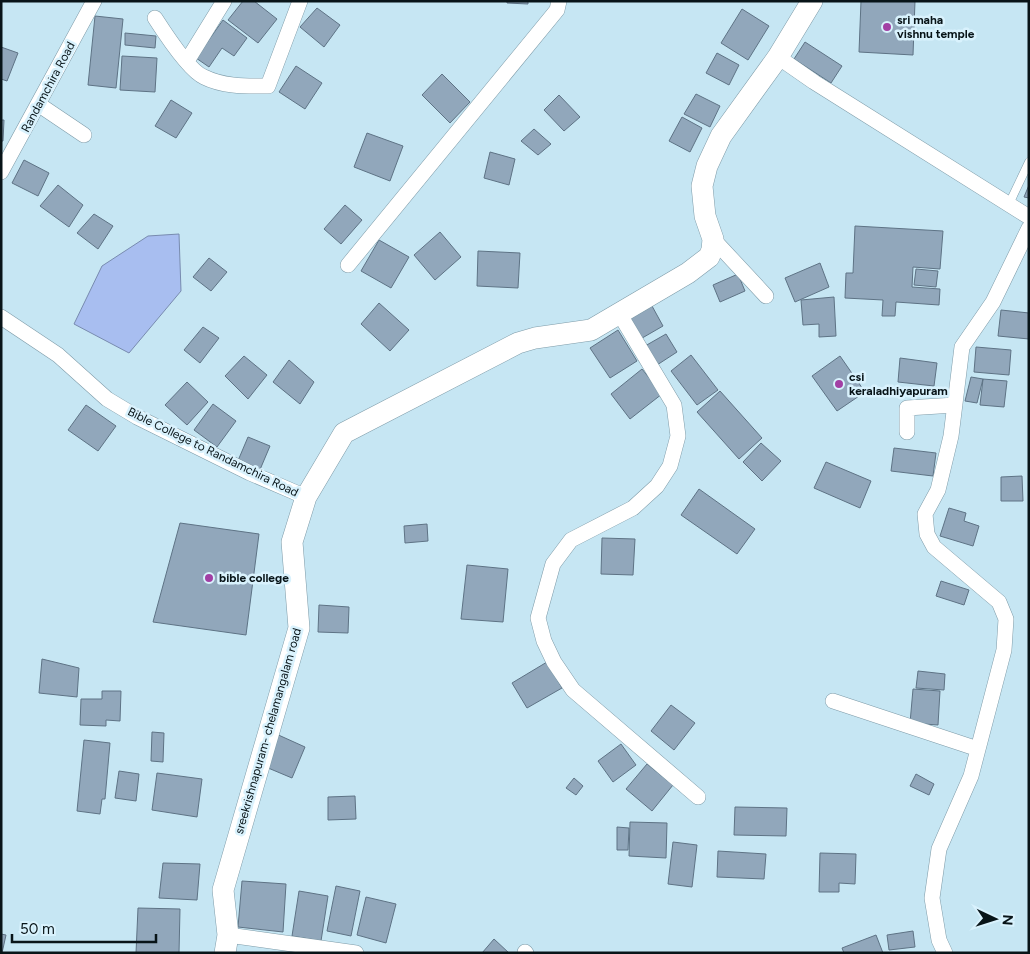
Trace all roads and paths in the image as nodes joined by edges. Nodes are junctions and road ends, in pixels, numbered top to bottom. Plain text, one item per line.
1 (94, 1) edge
2 (224, 1) edge
3 (300, 1) edge
4 (559, 1) edge
5 (812, 1) edge
6 (155, 18) dead end
7 (778, 57) junction
8 (187, 61) junction
9 (38, 104) junction
10 (84, 135) dead end
11 (1029, 162) edge
12 (3, 166) edge
13 (1009, 204) junction
14 (1029, 217) edge
15 (1029, 228) edge
16 (713, 239) junction
17 (348, 265) dead end
18 (766, 296) dead end
19 (619, 313) junction
20 (1, 317) edge
21 (955, 405) junction
22 (907, 432) dead end
23 (306, 497) junction
24 (833, 702) dead end
25 (978, 749) junction
26 (698, 797) dead end
27 (226, 944) edge
28 (356, 953) edge
29 (945, 953) edge

1 - 9 street, Randamchira Road
2 - 8 street
3 - 8 street
4 - 17 street
5 - 7 street
6 - 8 street
7 - 13 street
7 - 16 street
9 - 10 street
9 - 12 street, Randamchira Road
11 - 13 lane
13 - 14 street
15 - 21 street
16 - 18 street
16 - 19 street, sreekrishnapuram- chelamangalam road
19 - 23 street, sreekrishnapuram- chelamangalam road
19 - 26 street
20 - 23 street, Bible College to Randamchira Road
21 - 22 street
21 - 25 street
23 - 27 street, sreekrishnapuram- chelamangalam road
24 - 25 street
25 - 29 street
27 - 28 street

